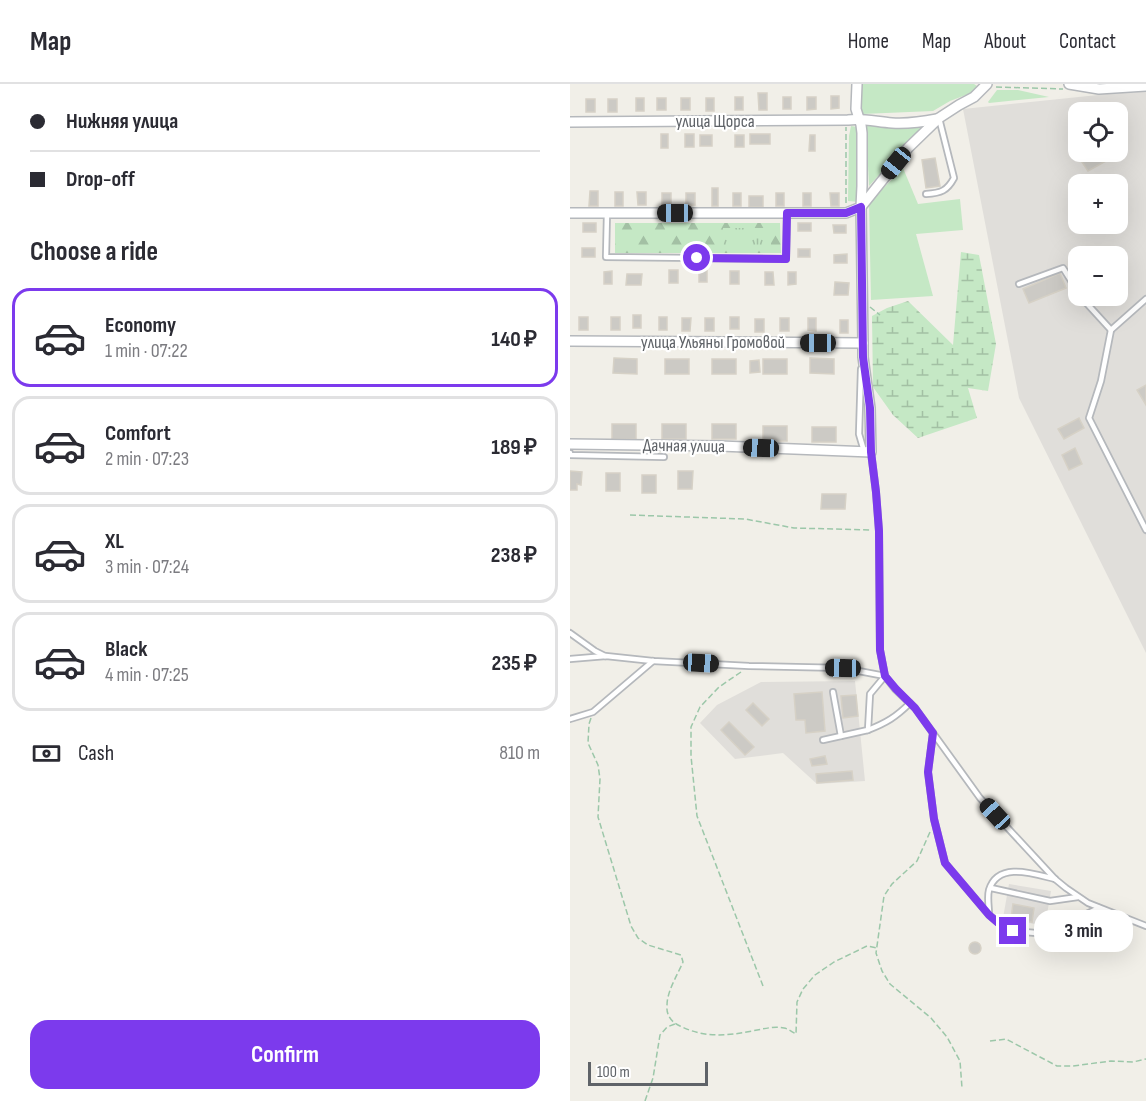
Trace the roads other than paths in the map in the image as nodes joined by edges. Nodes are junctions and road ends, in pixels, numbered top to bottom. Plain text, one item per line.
1 (857, 84) edge
2 (987, 84) edge
3 (1069, 84) edge
4 (1146, 86) edge
5 (859, 118) junction
6 (939, 118) junction
7 (570, 122) edge
8 (927, 194) dead end
9 (861, 207) junction
10 (570, 213) edge
11 (607, 213) junction
12 (787, 213) junction
13 (1068, 276) edge
14 (1018, 285) dead end
15 (1146, 299) edge
16 (1090, 306) edge
17 (1111, 330) junction
18 (570, 341) edge
19 (863, 343) junction
20 (570, 444) edge
21 (867, 451) junction
22 (570, 453) edge
23 (664, 457) dead end
24 (1146, 530) edge
25 (570, 633) edge
26 (606, 656) junction
27 (570, 658) edge
28 (653, 661) junction
29 (885, 676) junction
30 (833, 692) dead end
31 (910, 703) junction
32 (570, 719) edge
33 (868, 730) junction
34 (933, 733) junction
35 (841, 736) junction
36 (823, 740) dead end
37 (1055, 879) junction
38 (991, 888) junction
39 (1078, 897) junction
40 (1099, 908) junction
41 (989, 915) junction
42 (1146, 926) edge

1 - 5 street
2 - 6 street
3 - 4 street
5 - 6 street, улица Щорса
5 - 7 street, улица Щорса
5 - 9 street
6 - 8 lane
6 - 9 street
9 - 12 street
9 - 19 street
10 - 11 street
11 - 12 street
11 - 12 lane
13 - 14 lane
15 - 17 lane
16 - 17 lane
17 - 24 lane
18 - 19 street, улица Ульяны Громовой
19 - 21 street
20 - 21 street, Дачная улица
21 - 29 lane
22 - 23 lane
25 - 26 lane
26 - 27 lane
26 - 28 lane
28 - 29 lane
28 - 32 lane
29 - 31 lane
29 - 33 lane
30 - 35 lane
31 - 33 lane
31 - 34 lane
33 - 35 lane
34 - 37 lane
34 - 41 lane
35 - 36 lane
37 - 38 lane
37 - 39 lane
38 - 39 lane
38 - 41 lane
39 - 40 lane
40 - 41 lane
40 - 42 lane

